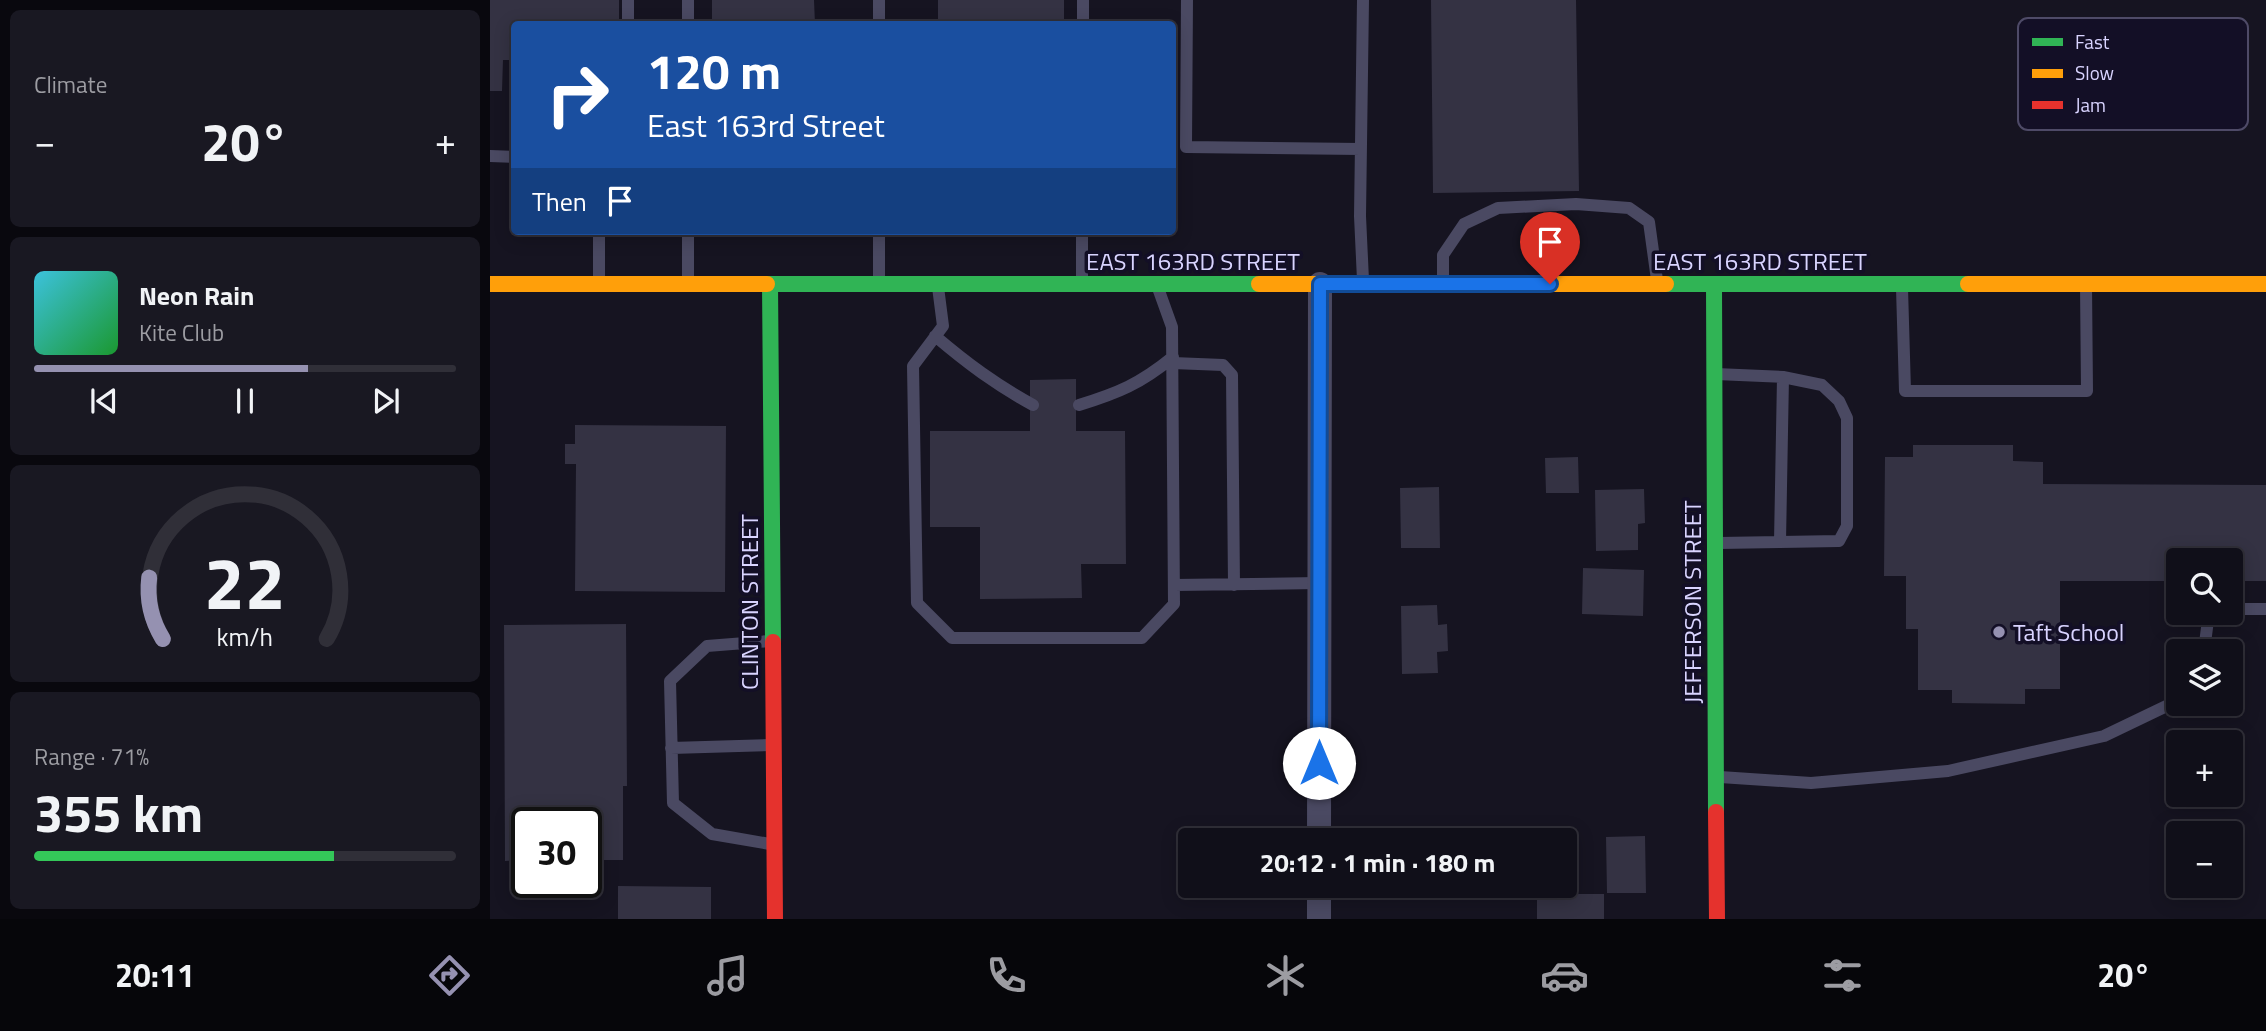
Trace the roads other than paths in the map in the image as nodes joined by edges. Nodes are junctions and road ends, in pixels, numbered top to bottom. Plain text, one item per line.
1 (628, 0) edge
2 (688, 0) edge
3 (879, 0) edge
4 (1083, 0) edge
5 (1187, 0) edge
6 (1363, 0) edge
7 (628, 21) edge
8 (688, 21) edge
9 (879, 21) edge
10 (1083, 21) edge
11 (1361, 149) junction
12 (490, 156) edge
13 (511, 157) edge
14 (598, 235) edge
15 (688, 235) edge
16 (879, 235) edge
17 (1082, 235) edge
18 (490, 284) edge
19 (599, 284) junction
20 (688, 284) junction
21 (770, 284) junction
22 (879, 284) junction
23 (937, 284) junction
24 (1082, 284) junction
25 (1156, 284) junction
26 (1320, 284) junction
27 (1363, 284) junction
28 (1443, 284) junction
29 (1657, 284) junction
30 (1901, 284) junction
31 (2086, 284) junction
32 (2266, 284) edge
33 (1714, 285) junction
34 (935, 336) junction
35 (1173, 360) junction
36 (1714, 374) junction
37 (1783, 377) junction
38 (1033, 405) dead end
39 (1079, 405) dead end
40 (1780, 542) junction
41 (1715, 543) junction
42 (1319, 583) junction
43 (1174, 585) junction
44 (1234, 585) junction
45 (2243, 609) edge
46 (2266, 609) edge
47 (772, 641) junction
48 (2166, 706) edge
49 (774, 744) junction
50 (671, 748) junction
51 (1716, 777) junction
52 (1319, 828) edge
53 (774, 845) junction
54 (1319, 898) edge
55 (775, 919) edge
56 (1319, 919) edge
57 (1717, 919) edge

1 - 7 lane
2 - 8 lane
3 - 9 lane
4 - 10 lane
5 - 11 lane
6 - 11 lane
11 - 27 lane
12 - 13 lane
14 - 19 lane
15 - 20 lane
16 - 22 lane
17 - 24 lane
18 - 19 street, EAST 163RD STREET
19 - 20 street, EAST 163RD STREET
20 - 21 street, EAST 163RD STREET
21 - 22 street, EAST 163RD STREET
21 - 47 street, CLINTON STREET
22 - 23 street, EAST 163RD STREET
23 - 24 street, EAST 163RD STREET
23 - 34 lane
24 - 25 street, EAST 163RD STREET
25 - 26 street, EAST 163RD STREET
25 - 35 lane
26 - 27 street, EAST 163RD STREET
26 - 42 street
27 - 28 street, EAST 163RD STREET
28 - 29 street, EAST 163RD STREET
28 - 29 lane
29 - 33 street, EAST 163RD STREET
30 - 31 street, EAST 163RD STREET
30 - 31 lane
30 - 33 street, EAST 163RD STREET
31 - 32 street, EAST 163RD STREET
33 - 36 street, JEFFERSON STREET
34 - 38 lane
34 - 43 lane
35 - 39 lane
35 - 43 lane
35 - 44 lane
36 - 37 lane
36 - 41 street, JEFFERSON STREET
37 - 40 lane
37 - 40 lane
40 - 41 lane
41 - 51 street, JEFFERSON STREET
42 - 44 lane
42 - 52 street
43 - 44 lane
45 - 46 lane
47 - 49 street, CLINTON STREET
47 - 50 lane
48 - 51 lane
49 - 50 lane
49 - 53 street, CLINTON STREET
50 - 53 lane
51 - 57 street, JEFFERSON STREET
53 - 55 street, CLINTON STREET
54 - 56 street

